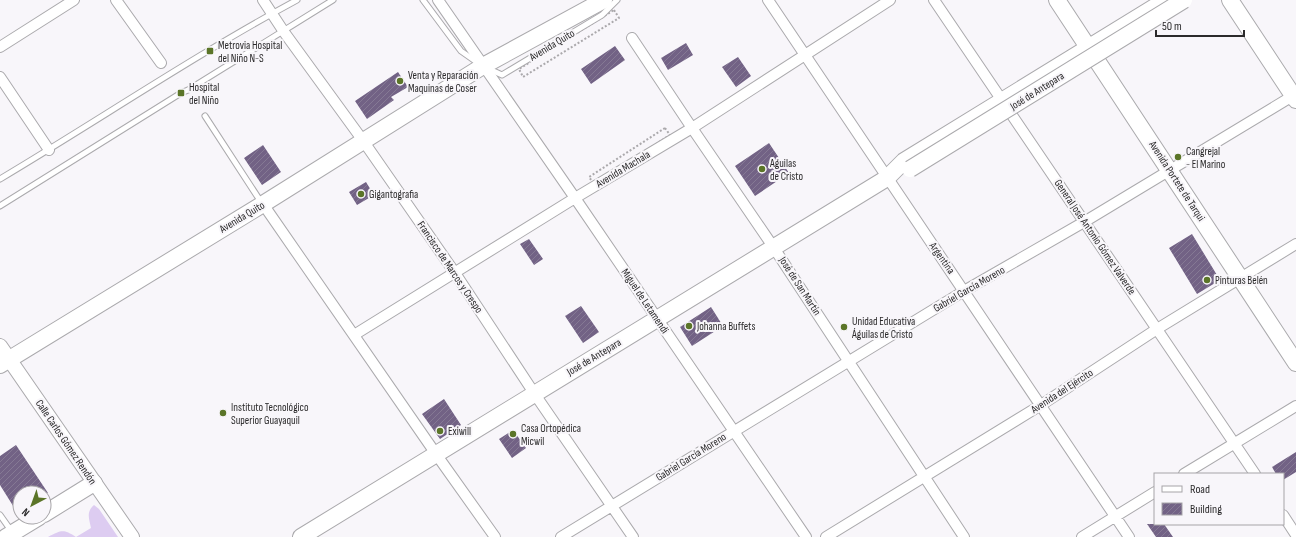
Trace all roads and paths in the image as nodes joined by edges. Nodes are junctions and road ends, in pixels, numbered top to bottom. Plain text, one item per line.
1 (74, 0) edge
2 (116, 0) edge
3 (263, 0) edge
4 (297, 0) edge
5 (333, 0) edge
6 (423, 0) edge
7 (438, 0) edge
8 (617, 0) edge
9 (768, 0) edge
10 (890, 0) edge
11 (934, 0) edge
12 (1057, 0) edge
13 (1166, 0) edge
14 (1184, 0) edge
15 (1230, 0) edge
16 (596, 2) edge
17 (271, 14) junction
18 (284, 32) junction
19 (632, 38) dead end
20 (0, 47) edge
21 (1088, 48) junction
22 (805, 55) junction
23 (161, 63) dead end
24 (483, 66) junction
25 (0, 77) edge
26 (1295, 96) edge
27 (1003, 101) junction
28 (205, 116) dead end
29 (692, 128) junction
30 (364, 142) junction
31 (49, 150) junction
32 (1170, 171) junction
33 (887, 178) junction
34 (0, 180) edge
35 (575, 198) junction
36 (263, 204) junction
37 (0, 206) edge
38 (1084, 222) junction
39 (1296, 244) edge
40 (774, 248) junction
41 (455, 273) junction
42 (1240, 278) junction
43 (964, 291) junction
44 (657, 319) junction
45 (1157, 329) junction
46 (354, 335) junction
47 (0, 346) edge
48 (849, 361) junction
49 (5, 362) edge
50 (1296, 363) edge
51 (534, 394) junction
52 (1041, 405) junction
53 (1296, 406) edge
54 (733, 431) junction
55 (1235, 443) junction
56 (436, 454) junction
57 (1186, 473) edge
58 (1255, 473) edge
59 (925, 476) junction
60 (94, 483) junction
61 (1154, 493) edge
62 (613, 506) junction
63 (52, 509) edge
64 (0, 515) edge
65 (1116, 516) junction
66 (1284, 517) edge
67 (26, 525) edge
68 (320, 532) edge
69 (9, 535) edge
70 (1296, 535) edge
71 (132, 537) edge
72 (300, 537) edge
73 (495, 537) edge
74 (561, 537) edge
75 (633, 537) edge
76 (806, 537) edge
77 (826, 537) edge
78 (964, 537) edge
79 (1082, 537) edge
80 (1129, 537) edge

1 - 20 street
2 - 23 street
3 - 17 street, Francisco de Marcos y Crespo
4 - 17 lane
5 - 18 lane
6 - 24 lane, Miguel de Letamendi
7 - 24 street, Miguel de Letamendi
8 - 24 lane, Avenida Quito
9 - 22 street, Argentina
10 - 22 street, Avenida Machala
11 - 27 street, General José Antonio Gómez Valverde
12 - 21 main road, Avenida Portete de Tarqui
13 - 21 main road, José de Antepara
14 - 33 main road, José de Antepara, bridge
15 - 26 main road
16 - 24 main road, Avenida Quito
17 - 18 street, Francisco de Marcos y Crespo
17 - 31 lane
18 - 30 street, Francisco de Marcos y Crespo
18 - 37 lane
19 - 29 street, José de San Martín
21 - 27 main road, José de Antepara
21 - 32 main road, Avenida Portete de Tarqui
22 - 29 street, Avenida Machala
22 - 33 street, Argentina
24 - 30 main road, Avenida Quito
24 - 35 street, Miguel de Letamendi
25 - 31 street
26 - 32 street, Gabriel García Moreno
27 - 33 main road, José de Antepara
27 - 38 street, General José Antonio Gómez Valverde
28 - 36 lane
29 - 35 street, Avenida Machala
29 - 40 street, José de San Martín
30 - 36 main road, Avenida Quito
30 - 41 street, Francisco de Marcos y Crespo
31 - 34 lane
32 - 38 street, Gabriel García Moreno
32 - 42 main road, Avenida Portete de Tarqui
33 - 40 main road, José de Antepara
33 - 43 street, Argentina
35 - 41 street, Avenida Machala
35 - 44 street, Miguel de Letamendi
36 - 46 street
36 - 49 main road, Avenida Quito
38 - 43 street, Gabriel García Moreno
38 - 45 street, General José Antonio Gómez Valverde
39 - 42 street, Avenida del Ejército
40 - 44 main road, José de Antepara
40 - 48 street, José de San Martín
41 - 46 street, Avenida Machala
41 - 51 street, Francisco de Marcos y Crespo
42 - 45 street, Avenida del Ejército
42 - 50 main road, Avenida Portete de Tarqui
43 - 48 street, Gabriel García Moreno
43 - 52 street, Argentina
44 - 51 main road, José de Antepara
44 - 54 street, Miguel de Letamendi
45 - 52 street, Avenida del Ejército
45 - 55 street, General José Antonio Gómez Valverde
46 - 56 street
47 - 49 main road, Calle Carlos Gómez Rendón
48 - 54 street, Gabriel García Moreno
48 - 59 street, José de San Martín
49 - 60 main road, Calle Carlos Gómez Rendón
51 - 56 main road, José de Antepara
51 - 62 street, Francisco de Marcos y Crespo
52 - 59 street, Avenida del Ejército
52 - 65 street, Argentina
53 - 55 street
54 - 62 street, Gabriel García Moreno
54 - 76 street, Miguel de Letamendi
55 - 57 street
55 - 58 street, General José Antonio Gómez Valverde
56 - 68 main road, José de Antepara
56 - 73 street
59 - 77 street, Avenida del Ejército
59 - 78 street, José de San Martín
60 - 63 main road
60 - 71 main road, Calle Carlos Gómez Rendón
61 - 65 street
62 - 74 street, Gabriel García Moreno
62 - 75 street, Francisco de Marcos y Crespo
64 - 69 lane
65 - 79 street
65 - 80 street, Argentina
66 - 70 street
67 - 69 main road
68 - 72 main road, José de Antepara

